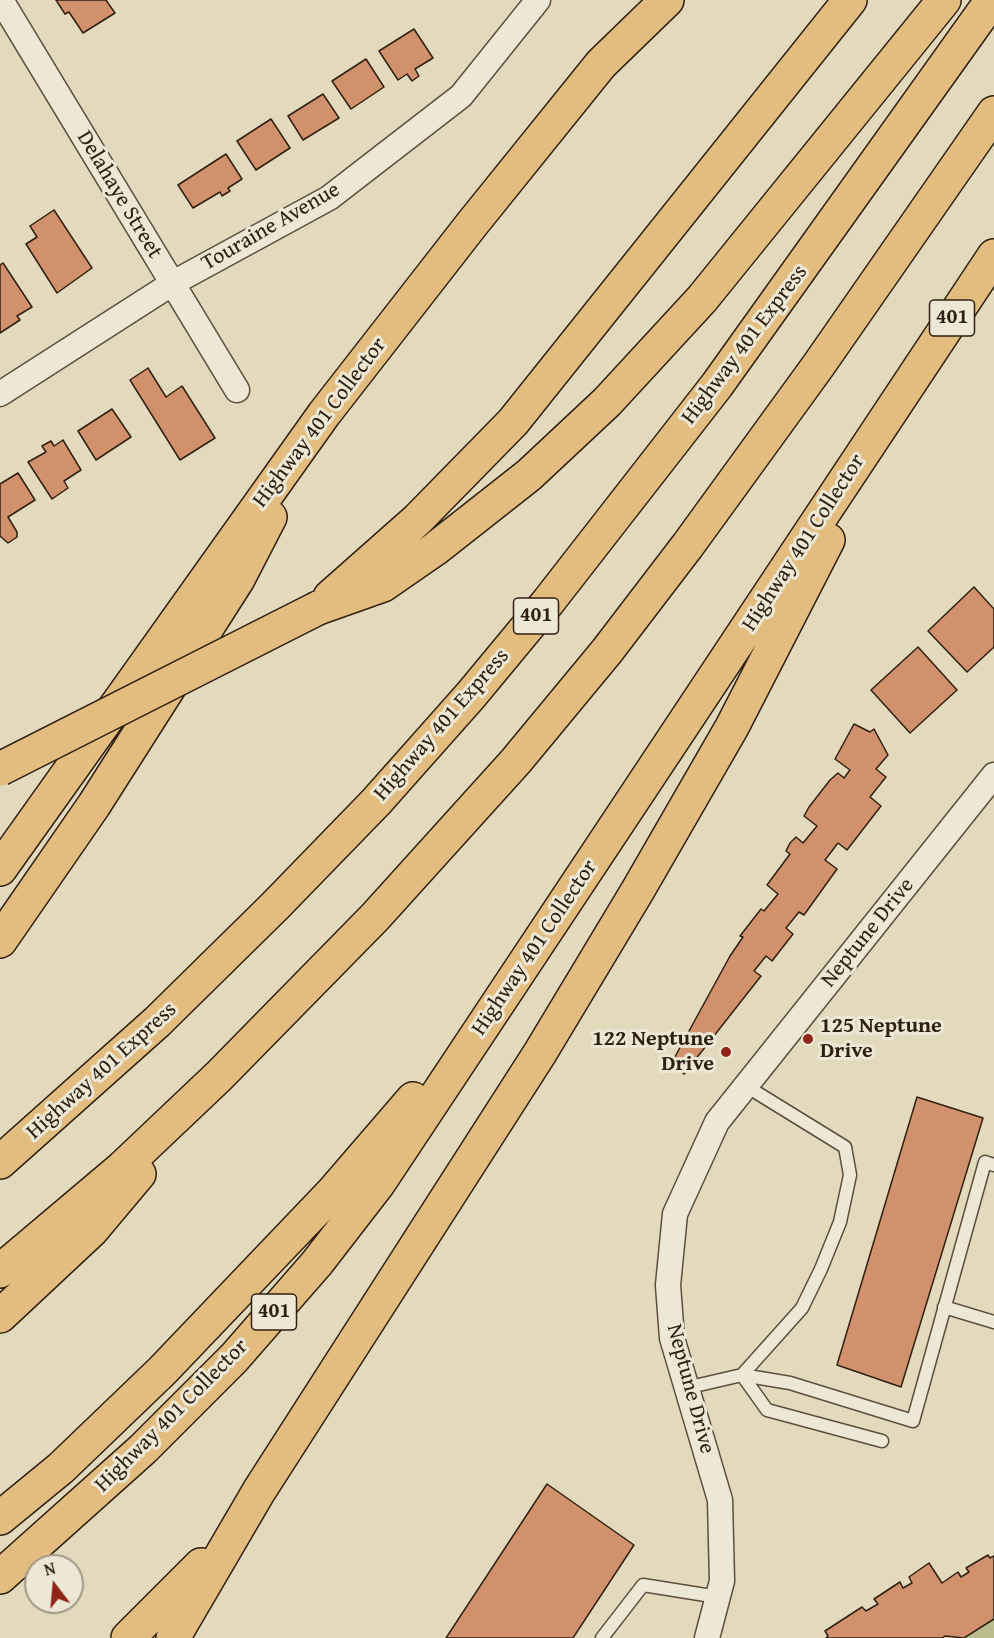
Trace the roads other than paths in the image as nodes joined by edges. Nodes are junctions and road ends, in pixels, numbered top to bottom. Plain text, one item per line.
1 (1, 0) edge
2 (538, 0) edge
3 (667, 0) edge
4 (850, 0) edge
5 (944, 0) edge
6 (992, 0) edge
7 (994, 113) edge
8 (994, 256) edge
9 (173, 284) junction
10 (910, 380) junction
11 (237, 390) dead end
12 (0, 393) edge
13 (324, 414) junction
14 (318, 608) junction
15 (0, 769) edge
16 (994, 776) edge
17 (0, 869) edge
18 (0, 941) edge
19 (498, 1002) junction
20 (219, 1076) junction
21 (746, 1086) junction
22 (0, 1162) edge
23 (994, 1164) edge
24 (0, 1271) edge
25 (944, 1308) junction
26 (0, 1316) edge
27 (994, 1322) edge
28 (742, 1375) junction
29 (686, 1388) junction
30 (882, 1441) dead end
31 (259, 1491) junction
32 (0, 1518) edge
33 (0, 1577) edge
34 (718, 1597) junction
35 (128, 1638) edge
36 (173, 1638) edge
37 (602, 1638) edge
38 (707, 1638) edge

1 - 9 street, Delahaye Street
2 - 9 street, Touraine Avenue
3 - 13 highway, Highway 401 Collector
4 - 14 highway
5 - 14 highway
6 - 22 highway, Highway 401 Express / 401
7 - 20 highway
8 - 10 highway, Highway 401 Collector / 401
9 - 11 street, Delahaye Street
9 - 12 street, Touraine Avenue
10 - 19 highway, Highway 401 Collector / 401
10 - 31 highway
13 - 17 highway, Highway 401 Collector
13 - 18 highway
14 - 15 highway, bridge
16 - 21 street, Neptune Drive
19 - 32 highway
19 - 33 highway, Highway 401 Collector / 401
20 - 24 highway
20 - 26 highway
21 - 28 lane
21 - 29 street, Neptune Drive
23 - 25 lane
25 - 27 lane
25 - 28 lane
28 - 29 lane
28 - 30 lane
29 - 34 street, Neptune Drive
31 - 35 highway
31 - 36 highway
34 - 37 lane
34 - 38 street, Neptune Drive

